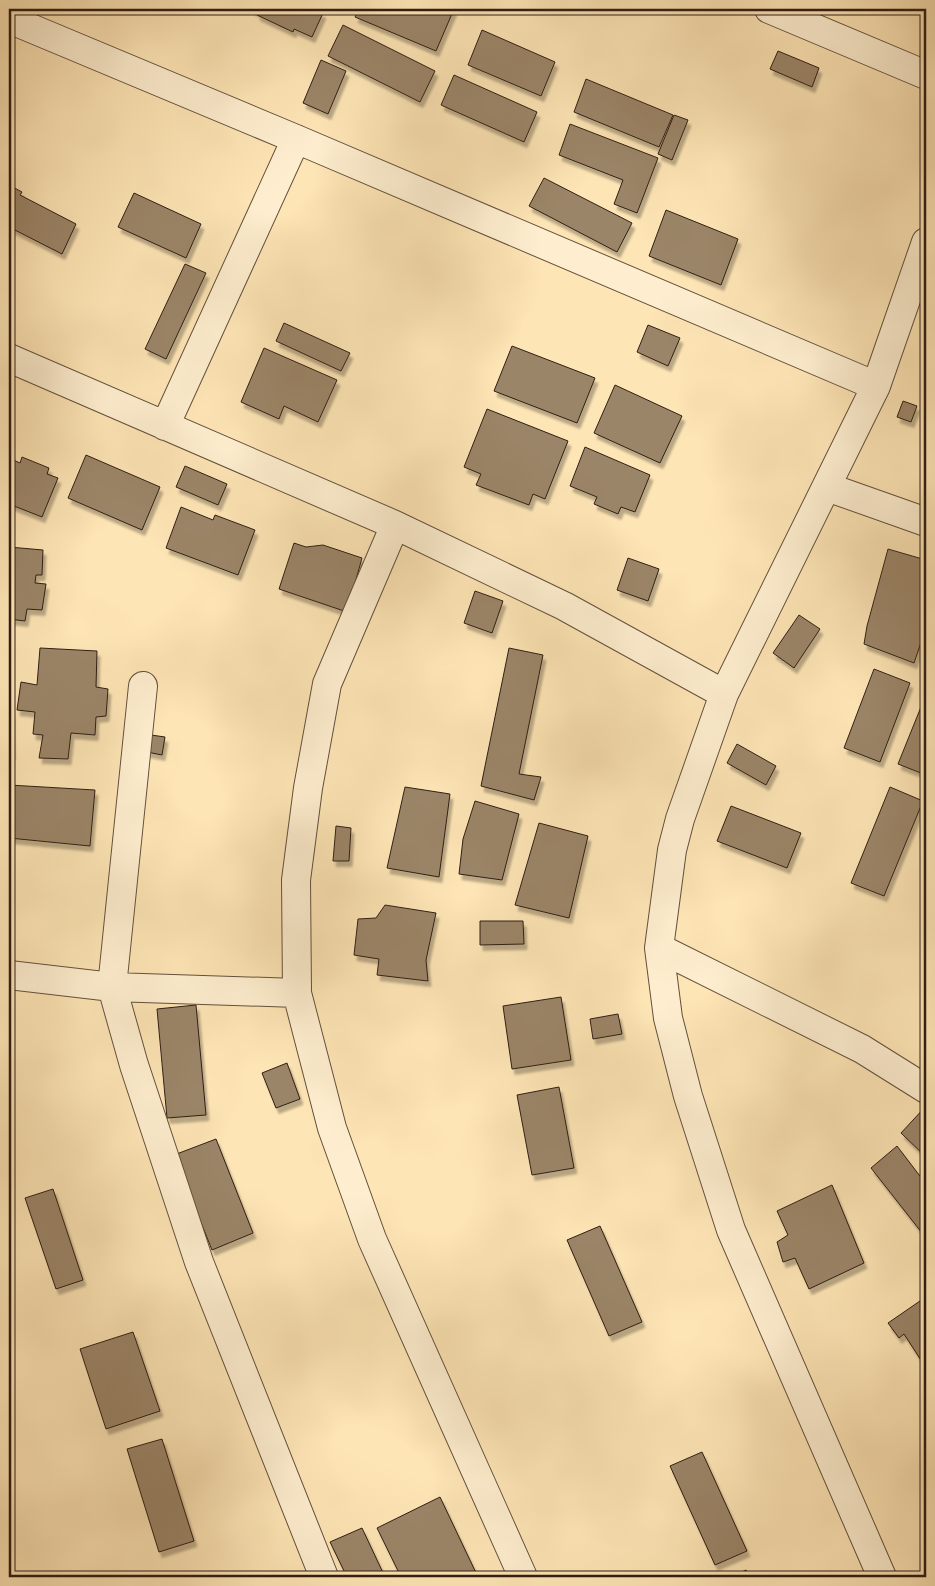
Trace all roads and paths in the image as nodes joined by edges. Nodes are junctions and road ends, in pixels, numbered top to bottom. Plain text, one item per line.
1 (769, 9) edge
2 (9, 20) edge
3 (926, 75) edge
4 (296, 139) junction
5 (926, 242) edge
6 (9, 358) edge
7 (876, 386) junction
8 (165, 426) junction
9 (827, 487) junction
10 (926, 522) edge
11 (395, 525) junction
12 (143, 686) dead end
13 (724, 694) junction
14 (659, 948) junction
15 (9, 975) edge
16 (112, 987) junction
17 (296, 993) junction
18 (926, 1089) edge
19 (324, 1577) edge
20 (523, 1577) edge
21 (882, 1577) edge

1 - 3 street
2 - 4 street
4 - 7 street
4 - 8 street
5 - 7 street
6 - 8 street
7 - 9 street
8 - 11 street
9 - 10 street
9 - 13 street
11 - 13 street
11 - 17 street
12 - 16 street
13 - 14 street
14 - 18 street
14 - 21 street
15 - 16 street
16 - 17 street
16 - 19 street
17 - 20 street

